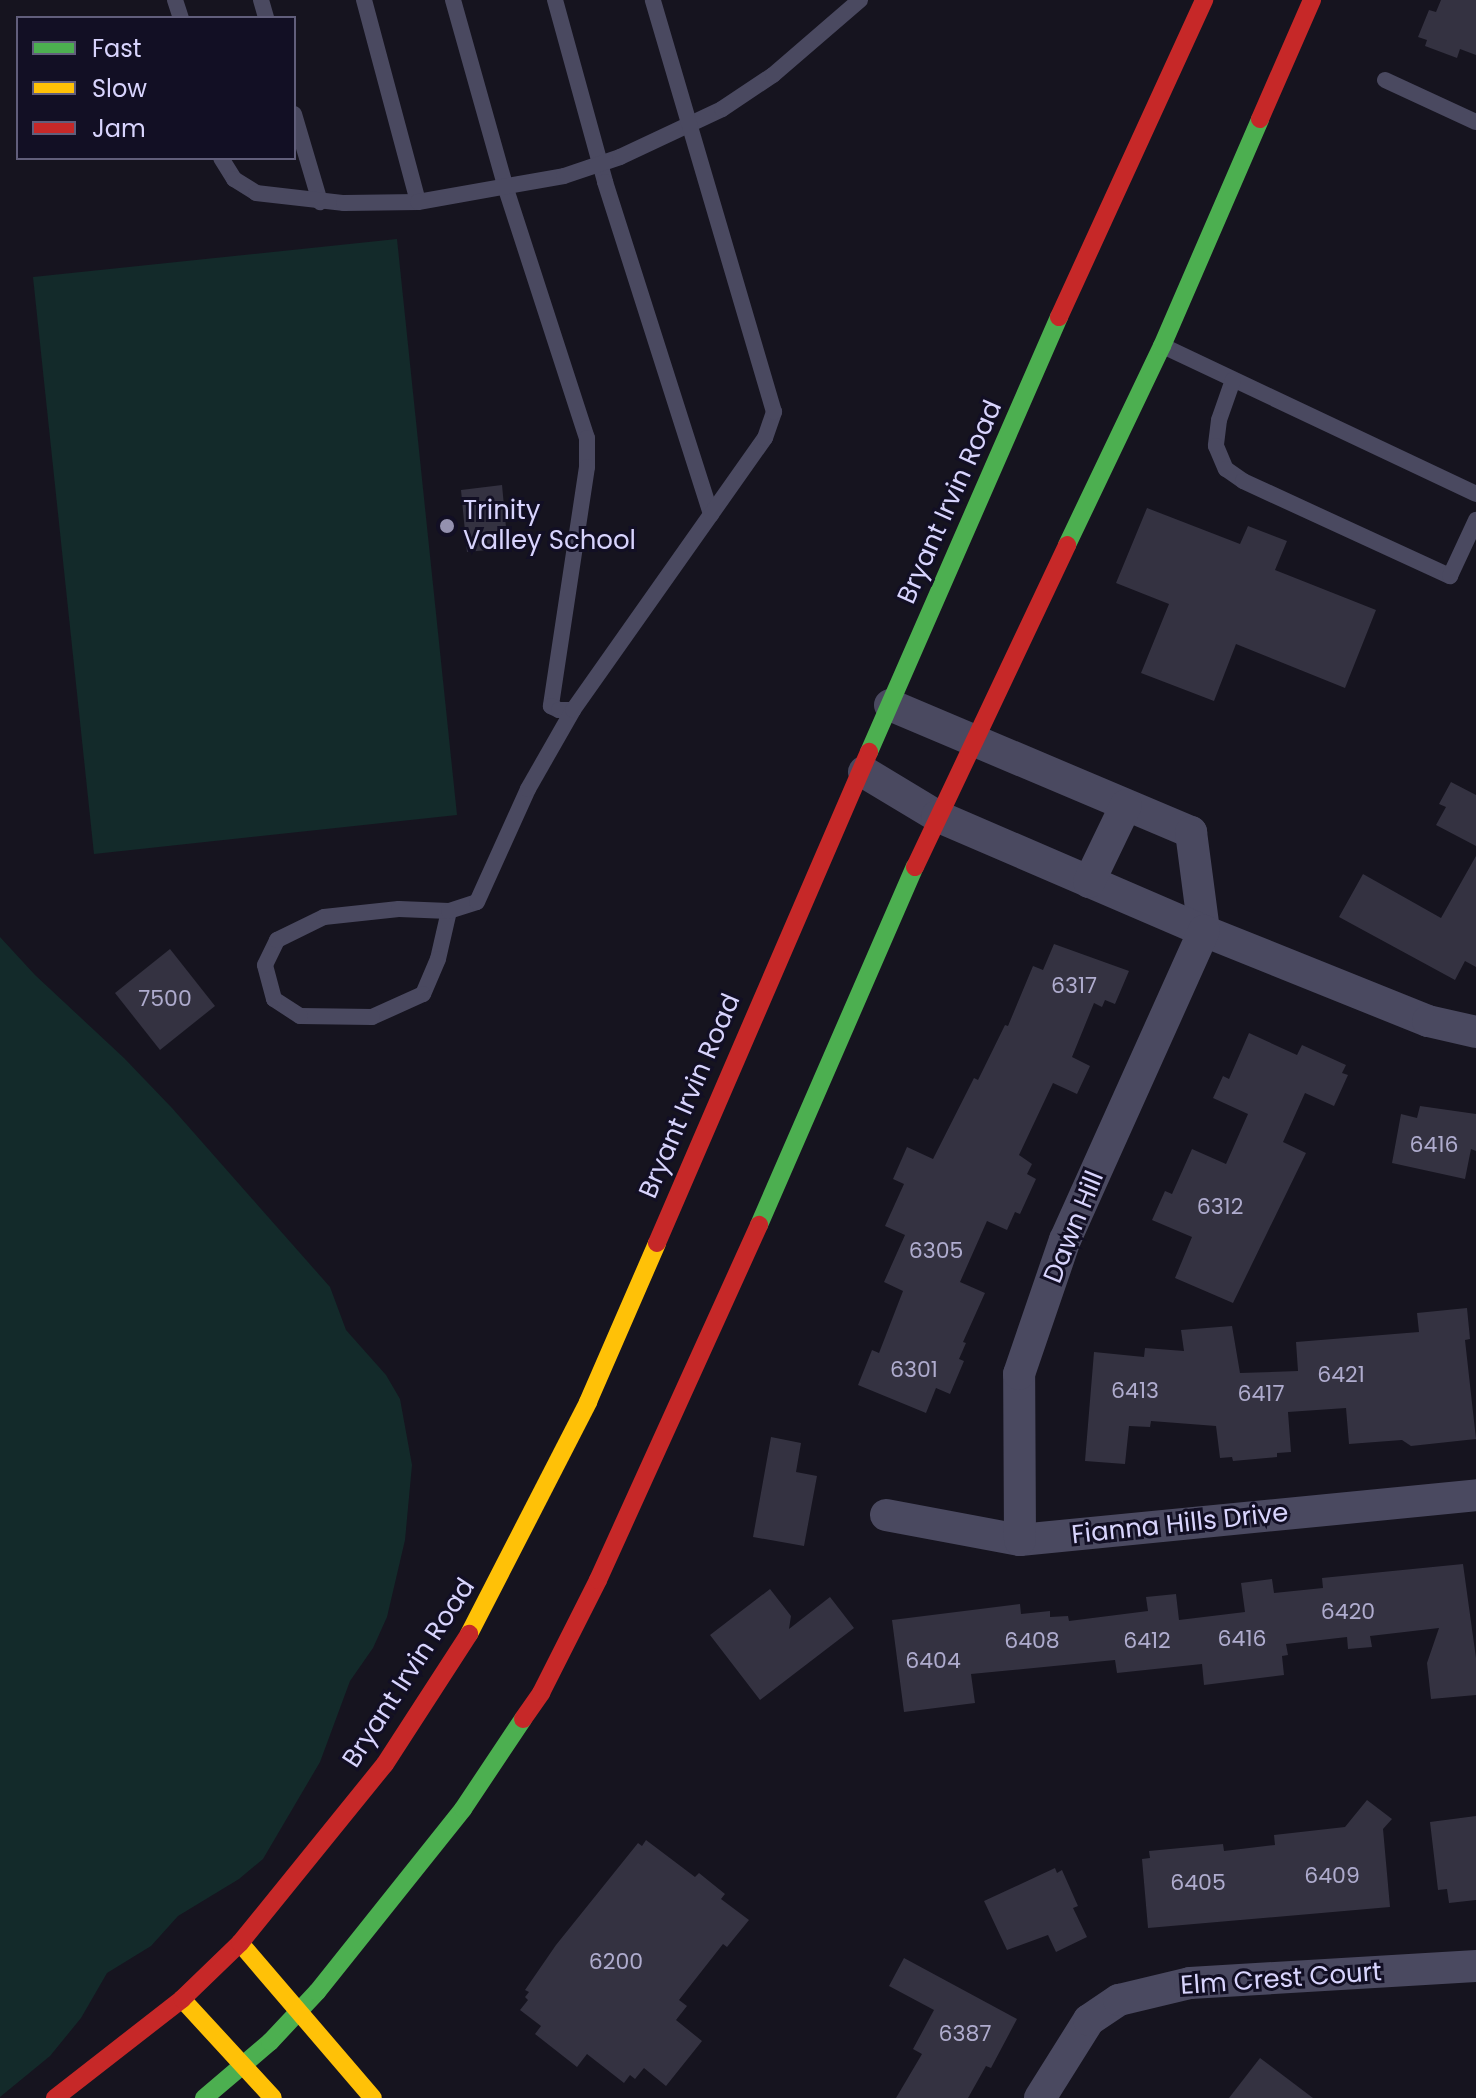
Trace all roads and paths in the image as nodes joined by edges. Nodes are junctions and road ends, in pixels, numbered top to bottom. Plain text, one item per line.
1 (364, 0) edge
2 (453, 0) edge
3 (555, 0) edge
4 (653, 0) edge
5 (860, 0) edge
6 (1204, 0) edge
7 (1312, 0) edge
8 (1385, 80) dead end
9 (1290, 101) dead end
10 (296, 121) edge
11 (1476, 122) edge
12 (691, 125) junction
13 (1254, 141) junction
14 (222, 160) edge
15 (600, 164) junction
16 (506, 189) junction
17 (320, 202) junction
18 (418, 202) junction
19 (1162, 346) junction
20 (1233, 380) junction
21 (1476, 494) edge
22 (711, 514) junction
23 (1476, 520) edge
24 (890, 705) junction
25 (573, 710) junction
26 (973, 741) junction
27 (864, 772) junction
28 (1126, 805) junction
29 (937, 816) junction
30 (1089, 882) junction
31 (449, 911) junction
32 (1204, 931) junction
33 (1476, 1032) edge
34 (1476, 1495) edge
35 (886, 1515) dead end
36 (1020, 1540) junction
37 (240, 1943) junction
38 (1476, 1966) edge
39 (182, 1999) junction
40 (300, 2012) junction
41 (244, 2066) junction
42 (55, 2098) edge
43 (204, 2098) edge
44 (273, 2098) edge
45 (373, 2098) edge
46 (1040, 2098) edge

1 - 18 lane
2 - 16 lane
3 - 15 lane
4 - 12 lane
5 - 12 lane
6 - 24 main road, Bryant Irvin Road
7 - 13 main road
8 - 11 lane
9 - 13 main road
10 - 17 lane
12 - 15 lane
12 - 22 lane
13 - 19 main road
14 - 17 lane
15 - 16 lane
15 - 22 lane
16 - 18 lane
16 - 25 lane
17 - 18 lane
19 - 20 lane
19 - 26 main road
20 - 21 lane
20 - 23 lane
22 - 25 lane
24 - 26 street
24 - 27 main road, Bryant Irvin Road
25 - 31 lane
26 - 28 street
26 - 29 main road
27 - 29 street
27 - 37 main road, Bryant Irvin Road
28 - 30 street
28 - 32 street
29 - 30 street
29 - 40 main road
30 - 32 street
31 - 31 lane
32 - 33 street
32 - 36 street, Dawn Hill
34 - 36 street, Fianna Hills Drive
35 - 36 street, Fianna Hills Drive
37 - 39 main road, Bryant Irvin Road
37 - 40 main road
38 - 46 street, Elm Crest Court
39 - 41 main road
39 - 42 main road, Bryant Irvin Road
40 - 41 main road
40 - 45 main road
41 - 43 main road
41 - 44 main road

